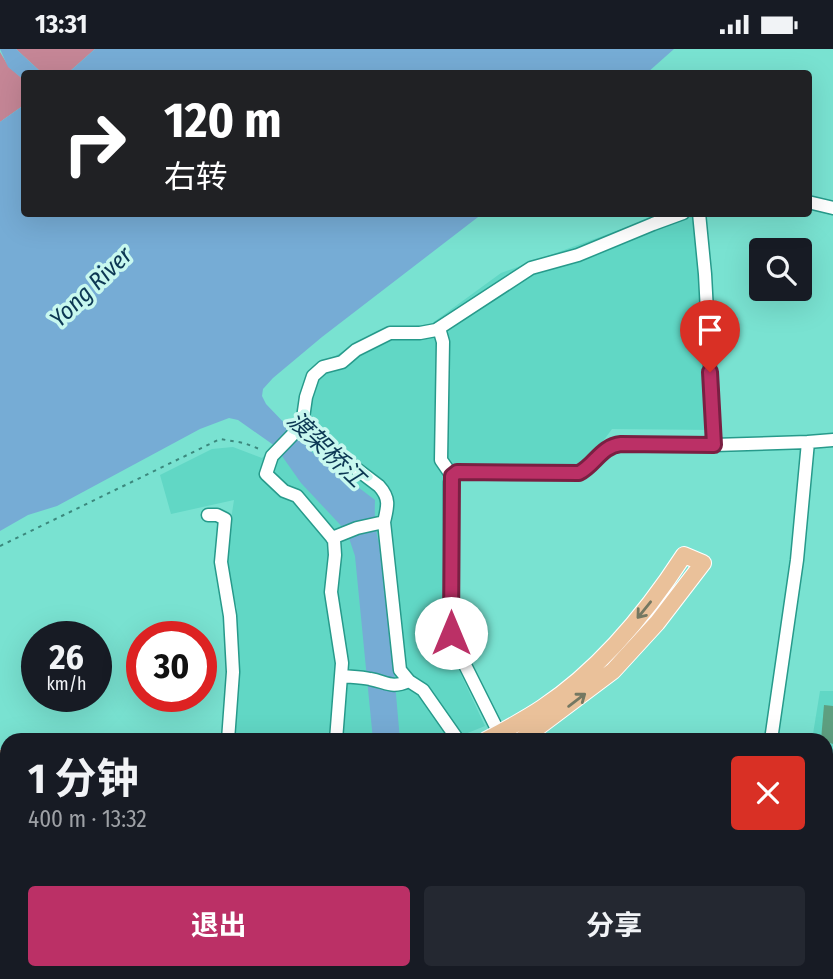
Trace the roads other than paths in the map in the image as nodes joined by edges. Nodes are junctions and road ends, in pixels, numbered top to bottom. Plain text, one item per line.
1 (812, 203) edge
2 (833, 208) edge
3 (673, 217) edge
4 (699, 217) edge
5 (439, 328) junction
6 (298, 429) junction
7 (833, 440) edge
8 (808, 442) junction
9 (714, 445) junction
10 (452, 476) junction
11 (208, 515) dead end
12 (380, 523) junction
13 (337, 536) junction
14 (341, 676) junction
15 (404, 683) junction
16 (229, 733) edge
17 (337, 733) edge
18 (453, 733) edge
19 (490, 733) edge
20 (499, 733) edge
21 (530, 733) edge
22 (772, 733) edge

1 - 2 street
3 - 5 street
4 - 9 street
5 - 6 street
5 - 10 street
6 - 12 street
6 - 13 street
7 - 8 street
8 - 9 street
8 - 22 street
9 - 10 street
10 - 19 street
11 - 16 street
12 - 13 street
12 - 15 street
13 - 14 street
14 - 15 street
14 - 17 street
15 - 18 street
21 -> 20 main road

